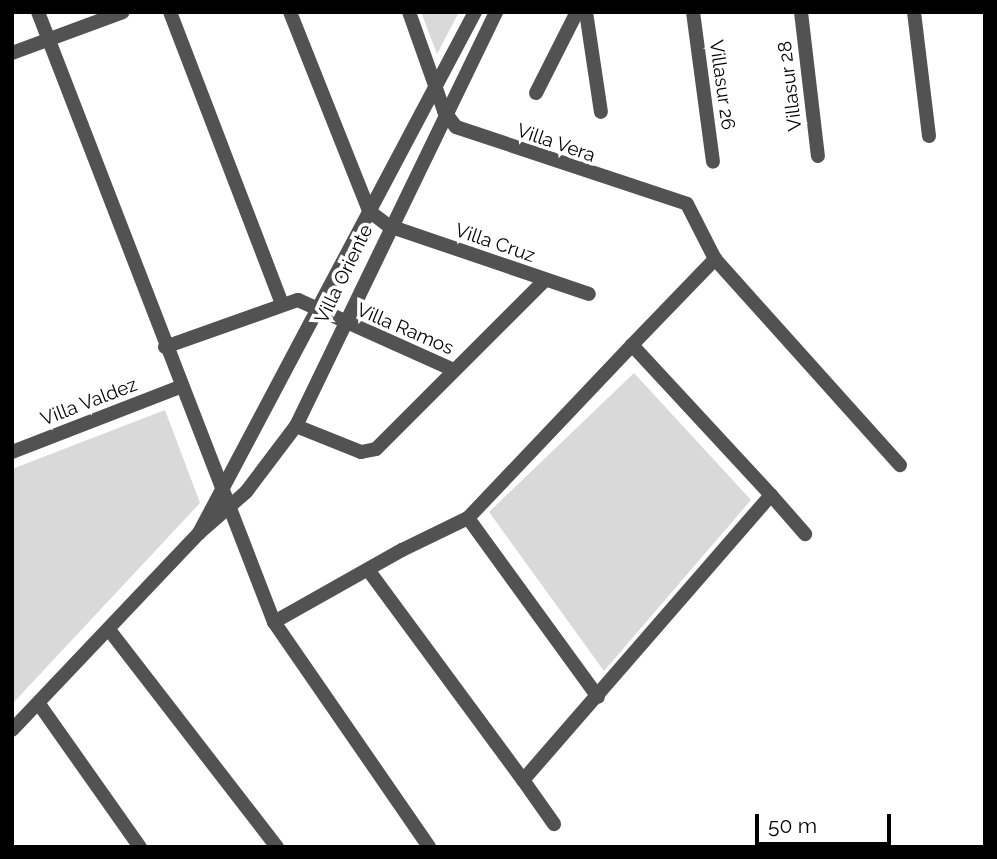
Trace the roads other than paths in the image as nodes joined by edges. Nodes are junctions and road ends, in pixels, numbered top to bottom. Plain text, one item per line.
1 (38, 12) edge
2 (122, 12) edge
3 (170, 12) edge
4 (290, 12) edge
5 (408, 12) edge
6 (475, 12) edge
7 (496, 12) edge
8 (577, 12) edge
9 (586, 12) edge
10 (693, 12) edge
11 (801, 12) edge
12 (914, 12) edge
13 (48, 40) junction
14 (12, 53) edge
15 (436, 87) junction
16 (536, 93) dead end
17 (444, 111) junction
18 (601, 112) dead end
19 (929, 136) dead end
20 (818, 156) dead end
21 (713, 162) dead end
22 (369, 211) junction
23 (389, 226) junction
24 (715, 259) junction
25 (544, 281) junction
26 (589, 294) dead end
27 (281, 301) junction
28 (317, 310) junction
29 (341, 323) junction
30 (632, 345) junction
31 (165, 347) junction
32 (454, 370) junction
33 (180, 387) junction
34 (296, 426) junction
35 (12, 452) edge
36 (900, 465) dead end
37 (771, 495) junction
38 (225, 504) junction
39 (468, 517) junction
40 (806, 534) dead end
41 (368, 570) junction
42 (274, 622) junction
43 (110, 631) junction
44 (598, 697) junction
45 (39, 704) junction
46 (12, 729) edge
47 (523, 780) junction
48 (554, 824) dead end
49 (140, 847) edge
50 (277, 847) edge
51 (429, 847) edge

1 - 13 street
2 - 13 street
3 - 27 street
4 - 22 street
5 - 15 street
6 - 15 street, Villa Oriente
7 - 17 street, Villa Oriente
8 - 16 street
9 - 18 street
10 - 21 street, Villasur 26
11 - 20 street, Villasur 28
12 - 19 street
13 - 14 street
13 - 31 street
15 - 17 street
15 - 22 street, Villa Oriente
17 - 23 street, Villa Oriente
17 - 24 street, Villa Vera
22 - 23 street, Villa Cruz
22 - 28 street, Villa Oriente
23 - 25 street, Villa Cruz
23 - 29 street, Villa Oriente
24 - 30 street
24 - 36 street
25 - 26 street, Villa Cruz
25 - 32 street
27 - 28 street, Villa Ramos
27 - 31 street
28 - 29 street, Villa Ramos
28 - 38 street, Villa Oriente
29 - 32 street, Villa Ramos
29 - 34 street, Villa Oriente
30 - 37 street
30 - 39 street
31 - 33 street
32 - 34 street
33 - 35 street, Villa Valdez
33 - 38 street
34 - 38 street, Villa Oriente
37 - 40 street
37 - 44 street
38 - 42 street
38 - 43 street, Villa Oriente
39 - 41 street
39 - 44 street
41 - 42 street
41 - 47 street
42 - 51 street
43 - 45 street, Villa Oriente
43 - 50 street
44 - 47 street
45 - 46 street, Villa Oriente
45 - 49 street
47 - 48 street

